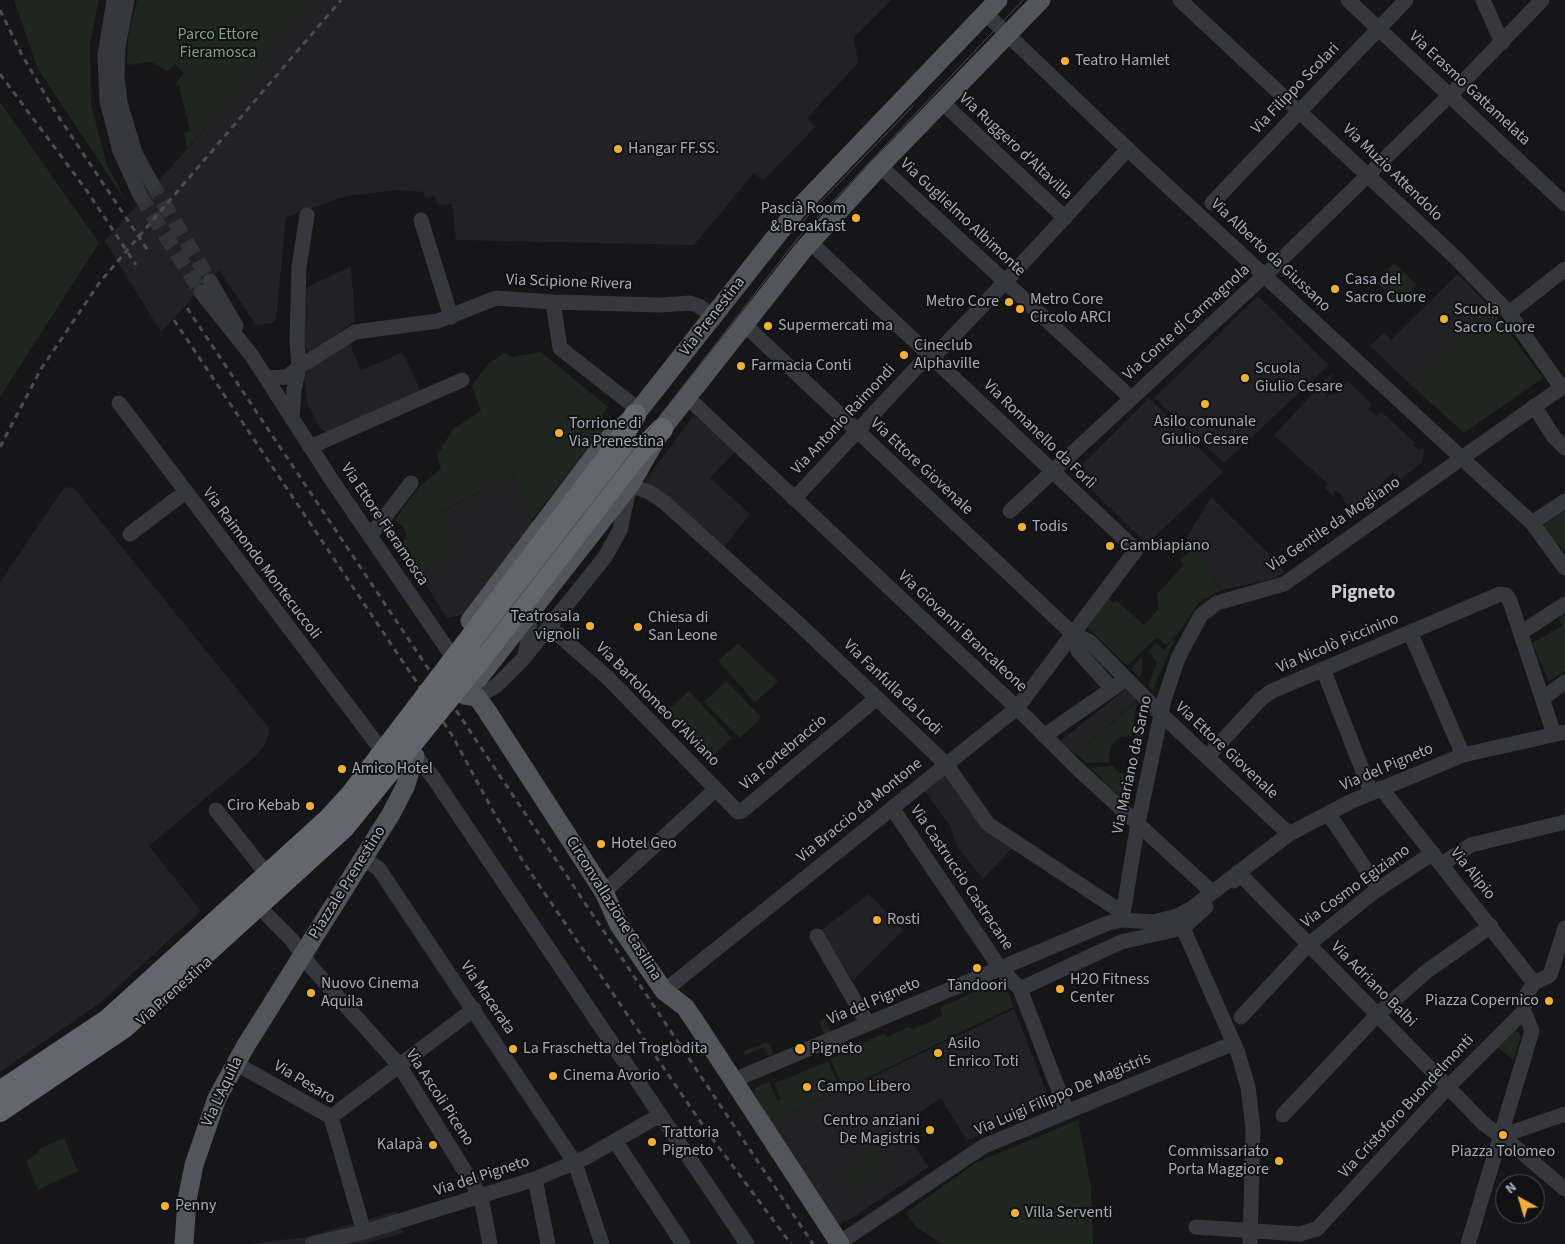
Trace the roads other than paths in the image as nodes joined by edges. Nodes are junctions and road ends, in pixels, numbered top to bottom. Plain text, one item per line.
1 (114, 0) edge
2 (127, 0) edge
3 (1041, 0) edge
4 (1180, 0) edge
5 (1348, 0) edge
6 (1406, 0) edge
7 (1483, 0) edge
8 (1542, 0) edge
9 (991, 7) edge
10 (1378, 28) junction
11 (1007, 35) junction
12 (1502, 43) junction
13 (1450, 96) junction
14 (942, 102) junction
15 (1300, 110) junction
16 (1127, 150) junction
17 (880, 166) junction
18 (1368, 174) junction
19 (151, 182) tunnel mouth
20 (140, 195) tunnel mouth
21 (1212, 203) dead end
22 (1565, 204) edge
23 (307, 215) dead end
24 (1065, 218) junction
25 (421, 220) dead end
26 (810, 242) junction
27 (1565, 269) edge
28 (1265, 275) junction
29 (1006, 282) junction
30 (206, 287) tunnel mouth
31 (553, 302) junction
32 (1509, 313) junction
33 (713, 316) junction
34 (451, 317) junction
35 (745, 325) junction
36 (930, 354) junction
37 (299, 367) junction
38 (266, 378) junction
39 (462, 380) dead end
40 (1563, 386) edge
41 (688, 398) junction
42 (1130, 398) junction
43 (119, 403) dead end
44 (1534, 406) junction
45 (637, 412) junction
46 (292, 419) junction
47 (662, 429) junction
48 (857, 431) junction
49 (310, 447) junction
50 (1565, 448) edge
51 (624, 454) junction
52 (1461, 457) junction
53 (1053, 472) junction
54 (411, 483) dead end
55 (630, 485) junction
56 (184, 493) junction
57 (794, 499) junction
58 (1565, 501) edge
59 (1010, 511) dead end
60 (1532, 523) junction
61 (130, 534) dead end
62 (370, 536) junction
63 (1136, 550) joint
64 (1565, 568) edge
65 (1565, 604) edge
66 (530, 615) junction
67 (1196, 623) joint
68 (550, 627) junction
69 (1410, 632) junction
70 (1522, 632) junction
71 (1073, 634) junction
72 (448, 650) joint
73 (524, 659) junction
74 (1323, 669) junction
75 (1126, 678) junction
76 (1565, 682) edge
77 (1112, 689) junction
78 (466, 698) junction
79 (877, 698) junction
80 (1543, 698) junction
81 (405, 707) dead end
82 (1017, 708) junction
83 (1161, 714) junction
84 (1559, 733) edge
85 (1044, 736) junction
86 (382, 742) junction
87 (420, 750) junction
88 (1463, 755) junction
89 (1207, 757) junction
90 (946, 764) junction
91 (716, 789) junction
92 (1376, 790) junction
93 (386, 792) junction
94 (892, 808) junction
95 (216, 810) dead end
96 (391, 814) junction
97 (1332, 818) dead end
98 (1565, 822) edge
99 (1138, 823) junction
100 (1289, 834) junction
101 (337, 845) joint
102 (362, 858) junction
103 (1437, 859) junction
104 (262, 868) junction
105 (1238, 872) junction
106 (1379, 889) junction
107 (604, 892) junction
108 (1212, 892) junction
109 (264, 912) junction
110 (1122, 920) junction
111 (1491, 926) junction
112 (1184, 928) junction
113 (1565, 928) edge
114 (817, 936) dead end
115 (1308, 945) junction
116 (303, 955) junction
117 (1000, 968) junction
118 (1534, 983) junction
119 (1020, 988) junction
120 (664, 991) junction
121 (474, 1009) junction
122 (1524, 1011) junction
123 (1378, 1014) junction
124 (1241, 1017) dead end
125 (868, 1024) junction
126 (1234, 1043) junction
127 (235, 1063) junction
128 (399, 1065) junction
129 (734, 1080) junction
130 (0, 1082) edge
131 (1449, 1086) junction
132 (0, 1092) edge
133 (0, 1111) edge
134 (1067, 1112) junction
135 (1565, 1114) edge
136 (1283, 1115) dead end
137 (330, 1117) junction
138 (653, 1119) dead end
139 (0, 1121) edge
140 (1502, 1136) junction
141 (615, 1141) junction
142 (575, 1163) junction
143 (535, 1179) junction
144 (1565, 1189) edge
145 (481, 1197) junction
146 (596, 1223) junction
147 (1196, 1227) dead end
148 (364, 1232) junction
149 (1250, 1237) edge
150 (840, 1243) edge
151 (184, 1244) edge
152 (312, 1244) edge
153 (490, 1244) edge
154 (548, 1244) edge
155 (602, 1244) edge
156 (614, 1244) edge
157 (683, 1244) edge
158 (747, 1244) edge
159 (1468, 1244) edge

1 - 20 street
2 - 19 street
3 - 11 main road, Via Prenestina
4 - 15 street, Via Muzio Attendolo
5 - 10 street, Via Erasmo Gattamelata
6 - 10 street, Via Filippo Scolari
7 - 12 street
8 - 12 street, Via Conte di Carmagnola
9 - 11 street, Via Alberto da Giussano
9 - 33 main road, Via Prenestina
10 - 13 street, Via Erasmo Gattamelata
10 - 15 street, Via Filippo Scolari
11 - 14 main road, Via Prenestina
11 - 16 street, Via Alberto da Giussano
12 - 13 street, Via Conte di Carmagnola
13 - 18 street, Via Conte di Carmagnola
13 - 22 street, Via Erasmo Gattamelata
14 - 17 main road, Via Prenestina
14 - 24 street, Via Ruggero d'Altavilla
15 - 18 street, Via Muzio Attendolo
15 - 21 street, Via Filippo Scolari
16 - 24 street, Via Antonio Raimondi
16 - 28 street, Via Alberto da Giussano
17 - 26 main road, Via Prenestina
17 - 29 street, Via Guglielmo Albimonte
18 - 28 street, Via Conte di Carmagnola
18 - 32 street, Via Muzio Attendolo
23 - 37 street
24 - 29 street, Via Antonio Raimondi
25 - 34 street
26 - 35 main road, Via Prenestina
26 - 36 street, Via Romanello da Forlì
27 - 32 street
28 - 42 street, Via Conte di Carmagnola
28 - 52 street, Via Alberto da Giussano
29 - 36 street, Via Antonio Raimondi
29 - 42 street, Via Guglielmo Albimonte
30 - 38 street, Via Ettore Fieramosca
31 - 33 street, Via Scipione Rivera
31 - 34 street, Via Scipione Rivera
31 - 45 street
32 - 40 street, Via Muzio Attendolo
33 - 45 main road, Via Prenestina
34 - 37 street, Via Scipione Rivera
35 - 41 main road, Via Prenestina
35 - 48 street, Via Ettore Giovenale
36 - 48 street, Via Antonio Raimondi
36 - 53 street, Via Romanello da Forlì
37 - 38 street
37 - 46 street
38 - 46 street, Via Ettore Fieramosca
39 - 49 street
40 - 44 street, Via Gentile da Mogliano
41 - 47 main road, Via Prenestina
41 - 57 street, Via Giovanni Brancaleone
42 - 53 street, Via Conte di Carmagnola
43 - 56 street, Via Raimondo Montecuccoli
44 - 50 street
44 - 52 street, Via Gentile da Mogliano
45 - 51 highway
45 - 72 main road, Via Prenestina
46 - 49 street, Via Ettore Fieramosca
47 - 51 highway
47 - 55 main road, Via Prenestina
48 - 57 street, Via Antonio Raimondi
48 - 71 street, Via Ettore Giovenale
49 - 62 street, Via Ettore Fieramosca
51 - 132 highway, bridge
51 - 133 highway, bridge
52 - 60 street, Via Alberto da Giussano
52 - 67 street, Via Gentile da Mogliano
53 - 59 street, Via Conte di Carmagnola
53 - 63 street, Via Romanello da Forlì
54 - 62 street
55 - 66 main road, Via Prenestina
55 - 68 street, Via Prenestina
55 - 79 street, Via Fanfulla da Lodi
56 - 61 street
56 - 86 street, Via Raimondo Montecuccoli
57 - 82 street, Via Giovanni Brancaleone
58 - 60 street
60 - 64 street, Via Alberto da Giussano
62 - 72 street, Via Ettore Fieramosca
63 - 71 street, Via Braccio da Montone
65 - 70 street
66 - 73 street
66 - 78 main road, Via Prenestina
67 - 83 street, Via Mariano da Sarno
68 - 73 street, Via Prenestina
68 - 91 street, Via Bartolomeo d'Alviano
69 - 70 street, Via Nicolò Piccinino
69 - 74 street, Via Nicolò Piccinino
69 - 88 street
70 - 80 street
71 - 75 street, Via Ettore Giovenale
71 - 77 street, Via Ettore Giovenale
71 - 82 street, Via Braccio da Montone
73 - 78 street, Via Prenestina
74 - 89 street, Via Nicolò Piccinino
74 - 92 street, Via Alipio
75 - 77 street
75 - 83 street, Via Ettore Giovenale
76 - 80 street
77 - 85 street
78 - 107 main road, Circonvallazione Casilina
79 - 90 street, Via Fanfulla da Lodi
79 - 91 street, Via Fortebraccio
80 - 84 street
81 - 86 main road
82 - 85 street, Via Giovanni Brancaleone
82 - 90 street, Via Braccio da Montone
83 - 89 street, Via Ettore Giovenale
83 - 99 street, Via Mariano da Sarno
84 - 88 street, Via del Pigneto
85 - 99 street, Via Giovanni Brancaleone
86 - 87 street
86 - 93 main road
86 - 104 main road, Via Prenestina
87 - 93 main road, Piazzale Prenestino
87 - 96 main road, Piazzale Prenestino
87 - 158 street
88 - 92 street, Via del Pigneto
89 - 100 street, Via Ettore Giovenale
90 - 94 street, Via Braccio da Montone
90 - 110 street, Via Fanfulla da Lodi
91 - 107 street, Via Fortebraccio
92 - 100 street, Via del Pigneto
92 - 103 street, Via Alipio
93 - 96 main road
93 - 101 main road, Piazzale Prenestino
94 - 117 street, Via Castruccio Castracane
94 - 120 street, Via Braccio da Montone
95 - 104 street
96 - 102 main road, Piazzale Prenestino
97 - 106 street
98 - 103 street, Via Cosmo Egiziano
99 - 108 street, Via Giovanni Brancaleone
99 - 110 street, Via Mariano da Sarno
100 - 105 street, Via del Pigneto
101 - 109 main road, Via Prenestina
102 - 116 main road, Piazzale Prenestino
102 - 121 street, Via Macerata
103 - 106 street, Via Cosmo Egiziano
103 - 111 street, Via Alipio
104 - 130 main road, Via Prenestina
105 - 108 street, Via del Pigneto
105 - 112 street, Via del Pigneto
105 - 115 street, Via Adriano Balbi
106 - 115 street, Via Cosmo Egiziano
107 - 120 main road, Circonvallazione Casilina
108 - 110 street, Via del Pigneto
109 - 116 street, Piazzale Prenestino
109 - 139 main road, Via Prenestina
110 - 117 street, Via del Pigneto
111 - 118 street, Via Alipio
111 - 123 street
112 - 119 street
112 - 126 street
113 - 118 street
114 - 125 street
115 - 123 street, Via Adriano Balbi
115 - 124 street, Via Cosmo Egiziano
116 - 127 main road, Via L'Aquila
116 - 128 street, Via Ascoli Piceno
117 - 119 street
117 - 125 street, Via del Pigneto
118 - 122 street
119 - 134 street
120 - 129 main road, Circonvallazione Casilina
121 - 128 street
121 - 142 street, Via Macerata
122 - 131 street, Via Cristoforo Buondelmonti
122 - 140 street
123 - 131 street, Via Adriano Balbi
123 - 136 street
125 - 129 street, Via del Pigneto
126 - 134 street, Via Luigi Filippo De Magistris
126 - 149 street
127 - 137 street, Via Pesaro
127 - 151 main road, Via L'Aquila
128 - 137 street
128 - 145 street, Via Ascoli Piceno
129 - 150 main road, Circonvallazione Casilina
131 - 140 street, Via Adriano Balbi
131 - 149 street, Via Cristoforo Buondelmonti
134 - 150 street, Via Luigi Filippo De Magistris
135 - 140 street
137 - 148 street, Via Pesaro
138 - 141 street, Via del Pigneto
140 - 144 street
140 - 159 street
141 - 142 street, Via del Pigneto
141 - 157 street
142 - 143 street, Via del Pigneto
142 - 146 street, Via Macerata
143 - 145 street, Via del Pigneto
143 - 154 street
145 - 148 street, Via del Pigneto
145 - 153 street
146 - 155 street, Via Macerata
146 - 156 street
147 - 149 street
148 - 152 street, Via del Pigneto

